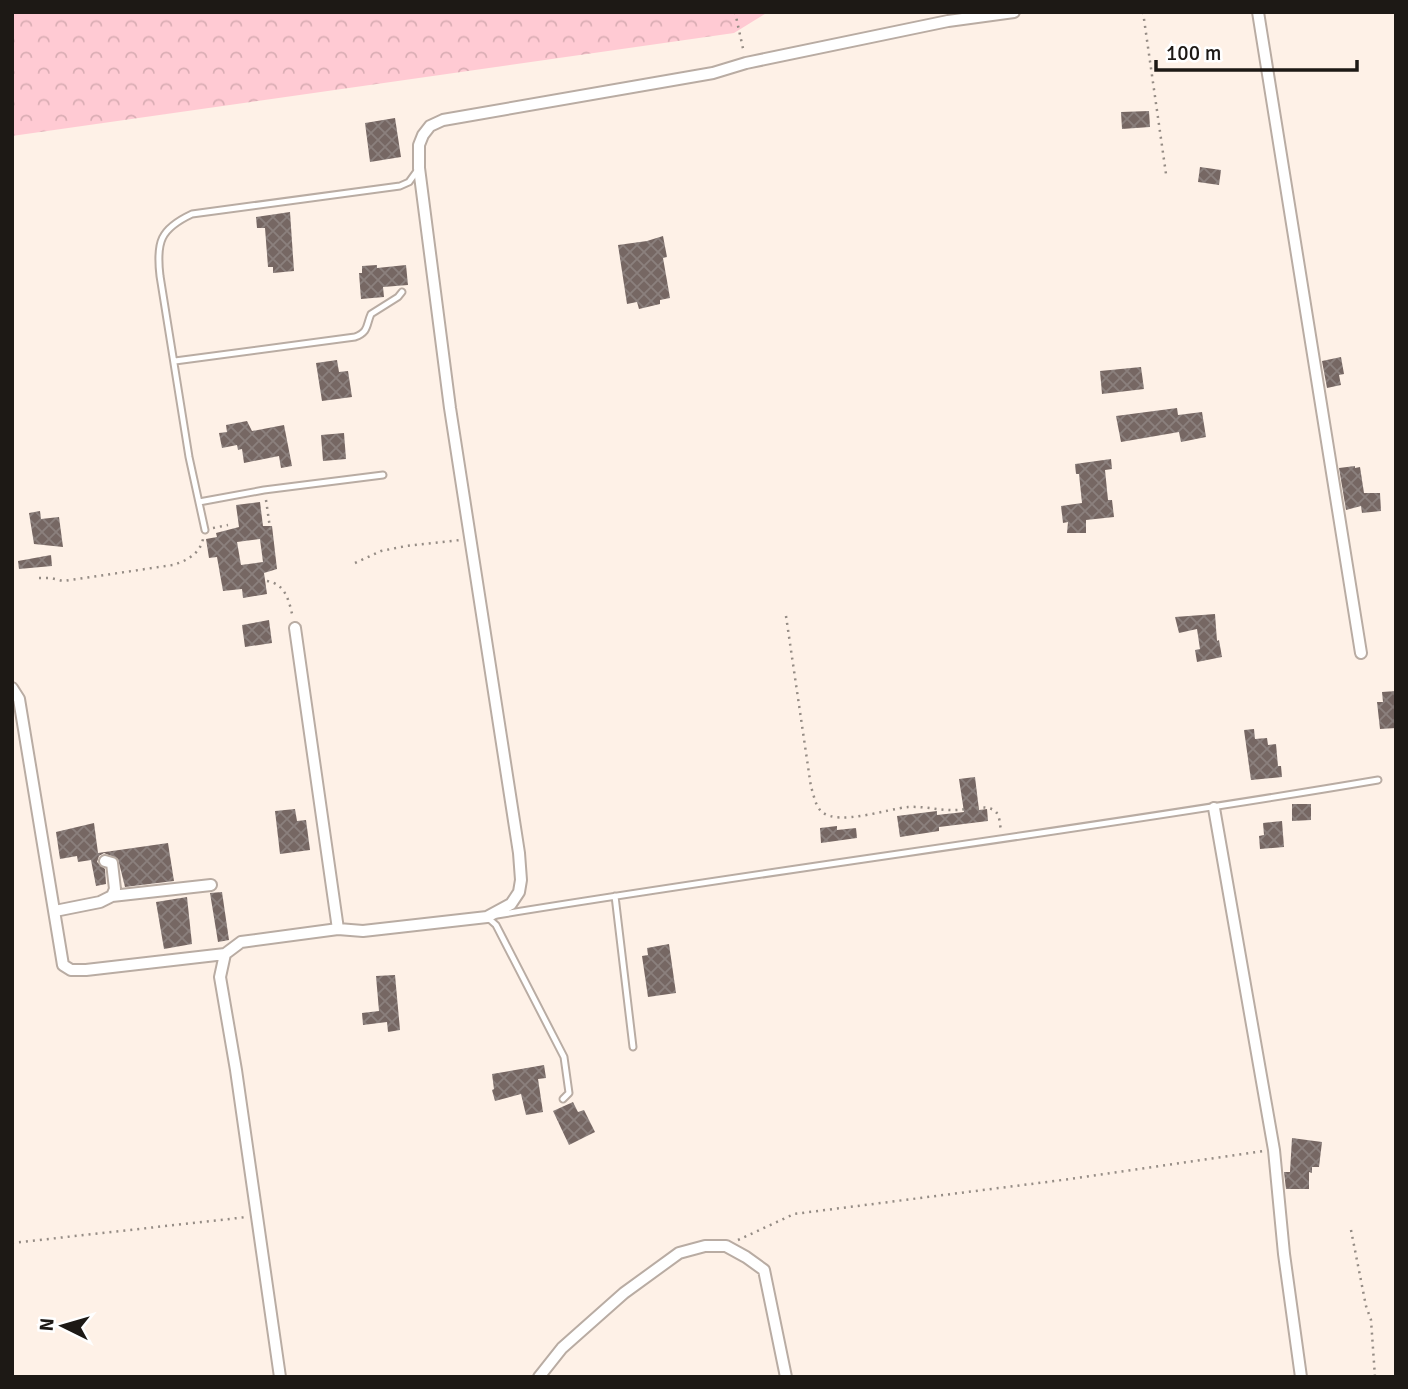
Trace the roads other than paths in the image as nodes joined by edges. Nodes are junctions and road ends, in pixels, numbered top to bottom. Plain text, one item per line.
1 (1014, 12) edge
2 (1258, 12) edge
3 (419, 168) junction
4 (402, 292) dead end
5 (175, 361) junction
6 (383, 475) dead end
7 (200, 502) junction
8 (205, 530) road end
9 (295, 628) road end
10 (1361, 653) dead end
11 (12, 688) edge
12 (1378, 780) dead end
13 (1214, 808) junction
14 (105, 861) dead end
15 (211, 886) dead end
16 (112, 896) junction
17 (615, 896) junction
18 (55, 911) junction
19 (487, 917) junction
20 (338, 929) junction
21 (225, 954) junction
22 (633, 1047) dead end
23 (564, 1099) dead end
24 (280, 1377) edge
25 (539, 1377) edge
26 (786, 1377) edge
27 (1301, 1377) edge

1 - 3 street
2 - 10 street
3 - 5 lane
3 - 19 street
4 - 5 lane
5 - 7 lane
6 - 7 lane
7 - 8 lane
9 - 20 street
11 - 18 street
12 - 13 lane
13 - 17 lane
13 - 27 street
14 - 16 street
15 - 16 street
16 - 18 street
17 - 19 lane
17 - 22 lane
18 - 21 street
19 - 20 street
19 - 23 lane
20 - 21 street
21 - 24 street
25 - 26 street

